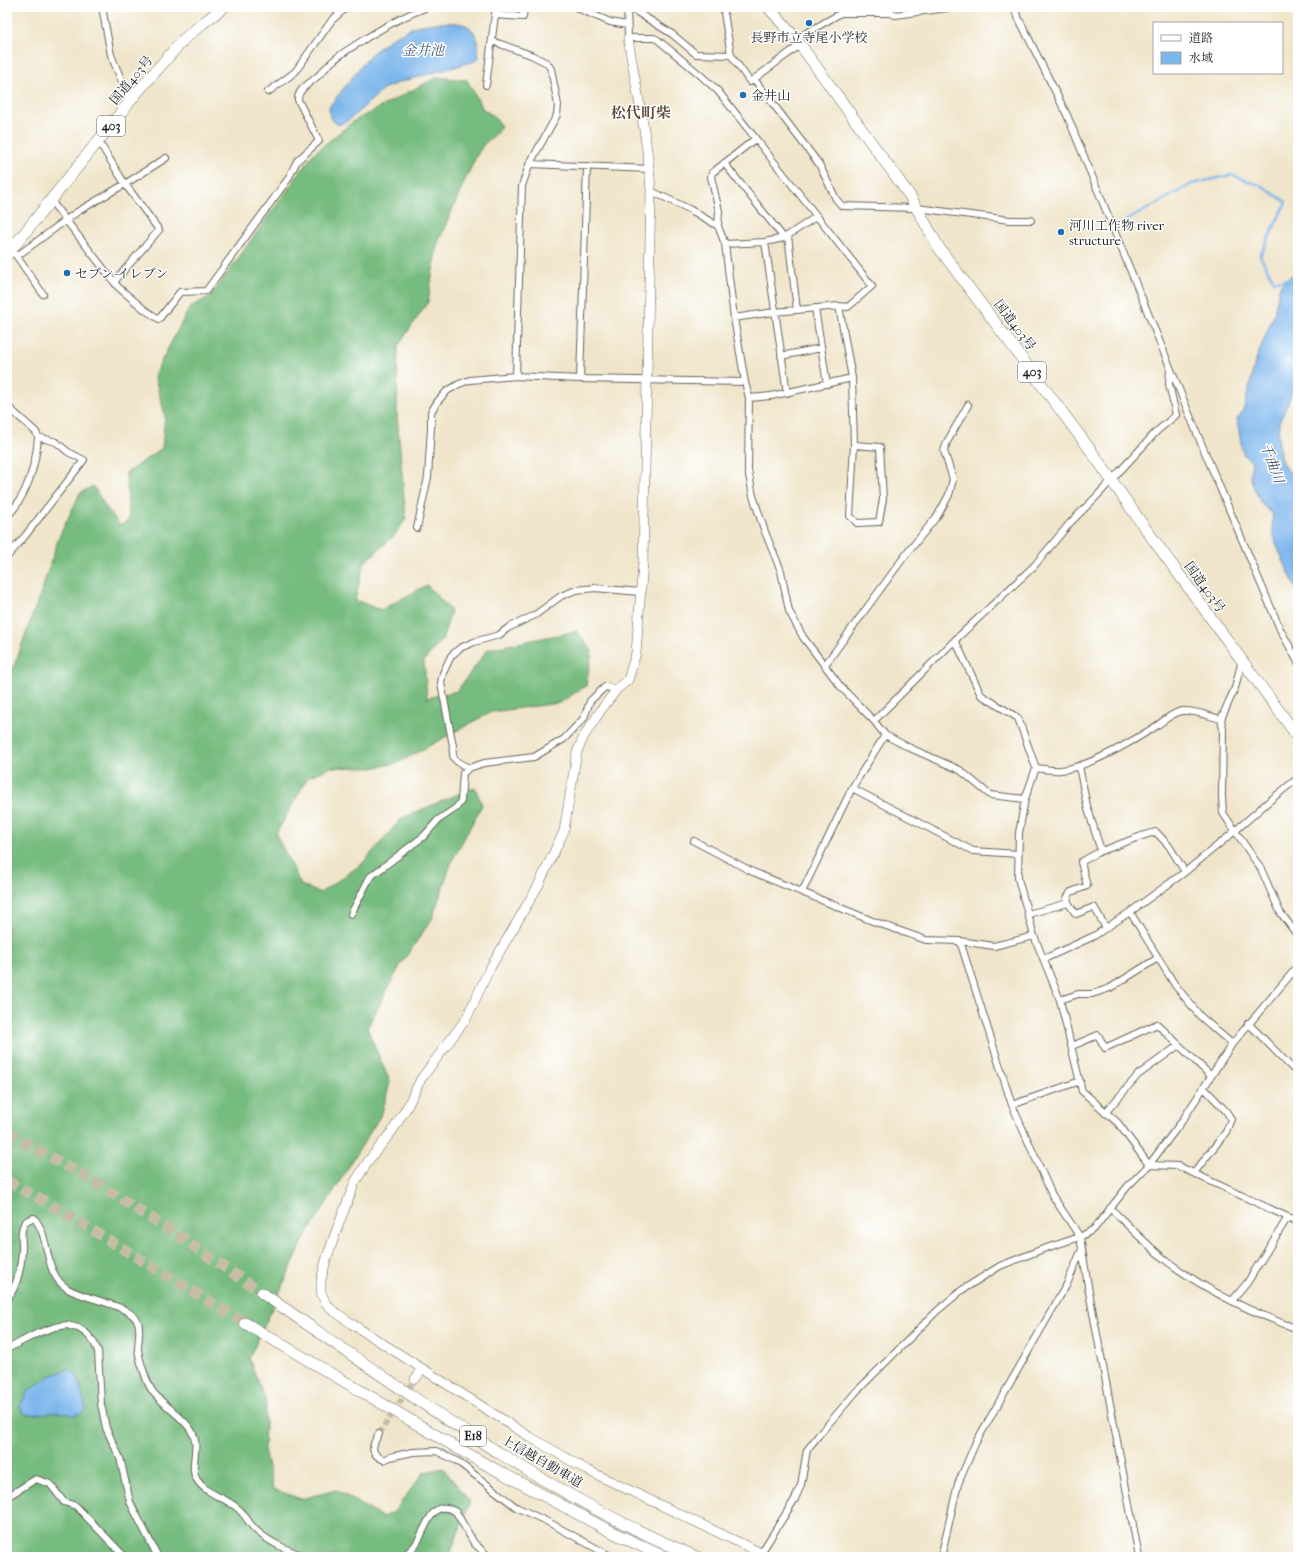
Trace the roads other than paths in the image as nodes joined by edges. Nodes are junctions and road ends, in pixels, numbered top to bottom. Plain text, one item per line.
1 (102, 7) edge
2 (224, 7) edge
3 (347, 7) edge
4 (428, 7) edge
5 (496, 7) edge
6 (524, 7) edge
7 (575, 7) edge
8 (628, 7) edge
9 (723, 7) edge
10 (768, 7) edge
11 (955, 7) edge
12 (1013, 7) edge
13 (891, 10) edge
14 (495, 15) junction
15 (627, 25) junction
16 (628, 38) junction
17 (492, 41) junction
18 (798, 42) junction
19 (731, 55) junction
20 (754, 79) junction
21 (486, 85) dead end
22 (268, 92) dead end
23 (130, 101) junction
24 (755, 139) junction
25 (99, 142) junction
26 (166, 158) dead end
27 (724, 163) junction
28 (530, 164) junction
29 (587, 166) junction
30 (650, 169) junction
31 (125, 184) junction
32 (651, 191) junction
33 (50, 201) junction
34 (917, 208) junction
35 (817, 216) junction
36 (66, 220) junction
37 (1031, 220) dead end
38 (718, 226) junction
39 (786, 237) junction
40 (765, 242) junction
41 (725, 244) junction
42 (11, 254) edge
43 (114, 282) junction
44 (42, 294) dead end
45 (839, 306) junction
46 (815, 308) junction
47 (797, 310) junction
48 (774, 312) junction
49 (734, 318) junction
50 (821, 348) junction
51 (781, 356) junction
52 (1170, 366) junction
53 (516, 376) junction
54 (852, 378) junction
55 (580, 379) junction
56 (646, 380) junction
57 (744, 382) junction
58 (827, 384) junction
59 (787, 393) junction
60 (749, 398) junction
61 (968, 405) dead end
62 (7, 406) edge
63 (38, 437) junction
64 (854, 445) junction
65 (1112, 480) junction
66 (7, 517) edge
67 (417, 528) dead end
68 (7, 557) edge
69 (640, 592) junction
70 (955, 640) junction
71 (1242, 660) junction
72 (1298, 662) edge
73 (825, 665) junction
74 (617, 689) junction
75 (1221, 719) junction
76 (874, 721) junction
77 (885, 735) junction
78 (1298, 736) edge
79 (1079, 766) junction
80 (469, 768) junction
81 (1036, 768) junction
82 (1298, 778) edge
83 (852, 788) junction
84 (1025, 799) junction
85 (1235, 831) junction
86 (694, 841) dead end
87 (1101, 851) junction
88 (1018, 854) junction
89 (1185, 872) junction
90 (802, 892) junction
91 (1068, 903) junction
92 (1130, 912) junction
93 (351, 914) dead end
94 (1028, 914) junction
95 (1106, 928) junction
96 (1034, 936) junction
97 (1298, 936) edge
98 (960, 941) junction
99 (1158, 958) junction
100 (1044, 959) junction
101 (1298, 966) edge
102 (1060, 1000) junction
103 (1248, 1024) junction
104 (1232, 1044) junction
105 (1179, 1045) junction
106 (1072, 1046) junction
107 (1298, 1074) edge
108 (1211, 1076) junction
109 (1080, 1081) junction
110 (1204, 1088) junction
111 (1012, 1105) junction
112 (1105, 1112) junction
113 (1149, 1165) junction
114 (1194, 1173) junction
115 (1110, 1208) junction
116 (1288, 1217) junction
117 (1298, 1220) edge
118 (1080, 1237) junction
119 (1082, 1249) junction
120 (262, 1293) tunnel mouth
121 (7, 1299) edge
122 (1232, 1301) junction
123 (245, 1323) tunnel mouth
124 (1298, 1329) edge
125 (7, 1349) edge
126 (423, 1369) junction
127 (415, 1379) tunnel mouth
128 (378, 1434) tunnel mouth
129 (7, 1497) edge
130 (761, 1553) junction
131 (125, 1557) edge
132 (158, 1557) edge
133 (306, 1557) edge
134 (401, 1557) edge
135 (489, 1557) edge
136 (612, 1557) edge
137 (664, 1557) edge
138 (697, 1557) edge
139 (771, 1557) edge
140 (941, 1557) edge
141 (1139, 1557) edge

1 - 23 street
2 - 23 highway, 国道403号 / 403
3 - 22 street
4 - 43 street
5 - 14 street
6 - 14 street
7 - 15 street
8 - 15 street
8 - 19 street
9 - 19 street
10 - 18 highway, 国道403号 / 403
11 - 13 street
12 - 52 street
13 - 18 street
14 - 17 street
15 - 16 street
16 - 24 street
16 - 30 street
17 - 21 street
17 - 28 street
18 - 20 street
18 - 34 highway, 国道403号 / 403
19 - 20 street
20 - 34 street
23 - 25 highway, 国道403号 / 403
24 - 27 street
24 - 35 street
25 - 31 street
25 - 33 highway, 国道403号 / 403
26 - 31 street
27 - 38 street
27 - 39 street
28 - 29 street
28 - 53 street
29 - 30 street
29 - 55 street
30 - 32 street
31 - 36 street
31 - 43 street
32 - 38 street
32 - 56 street
33 - 36 street
33 - 42 highway, 国道403号 / 403
34 - 37 street
34 - 65 highway, 国道403号 / 403
35 - 39 street
35 - 45 street
36 - 42 street
36 - 43 street
38 - 41 street
39 - 40 street
39 - 47 street
40 - 41 street
40 - 48 street
41 - 49 street
42 - 44 street
45 - 46 street
45 - 54 street
46 - 47 street
46 - 50 street
47 - 48 street
48 - 49 street
48 - 51 street
49 - 57 street
50 - 51 street
50 - 58 street
51 - 59 street
52 - 65 street
52 - 72 street
53 - 55 street
53 - 67 street
54 - 58 street
54 - 64 street
55 - 56 street
56 - 57 street
56 - 69 street
57 - 60 street
58 - 59 street
59 - 60 street
60 - 73 street
61 - 73 street
62 - 63 street
63 - 66 street
63 - 68 street
64 - 64 street
65 - 70 street
65 - 71 highway, 国道403号 / 403
69 - 74 street
69 - 80 street
70 - 76 street
70 - 81 street
71 - 75 street
71 - 78 highway, 国道403号 / 403
73 - 76 street
74 - 80 street
74 - 126 street
75 - 79 street
75 - 85 street
76 - 77 street
77 - 83 street
77 - 84 street
79 - 81 street
79 - 87 street
80 - 93 street
81 - 84 street
82 - 85 street
83 - 88 street
83 - 90 street
84 - 88 street
85 - 89 street
85 - 97 street
86 - 90 street
87 - 89 street
87 - 91 street
88 - 94 street
89 - 92 street
90 - 98 street
91 - 94 street
91 - 95 street
92 - 95 street
92 - 99 street
94 - 96 street
95 - 100 street
96 - 98 street
96 - 100 street
98 - 111 street
99 - 102 street
99 - 104 street
100 - 102 street
101 - 103 street
102 - 106 street
103 - 104 street
103 - 107 street
104 - 108 street
105 - 106 street
105 - 108 street
105 - 112 street
106 - 109 street
108 - 110 street
109 - 111 street
109 - 112 street
110 - 113 street
110 - 114 street
111 - 118 street
112 - 113 street
113 - 114 street
113 - 115 street
114 - 116 street
115 - 118 street
115 - 122 street
116 - 117 street
116 - 122 street
118 - 119 street
118 - 130 street
119 - 140 street
119 - 141 street
120 - 138 highway, 上信越自動車道 / E18
121 - 133 street
122 - 124 street
123 - 137 highway, E18
125 - 132 street
126 - 127 street
126 - 130 street
128 - 136 street
129 - 131 street
130 - 139 street
134 - 135 street

